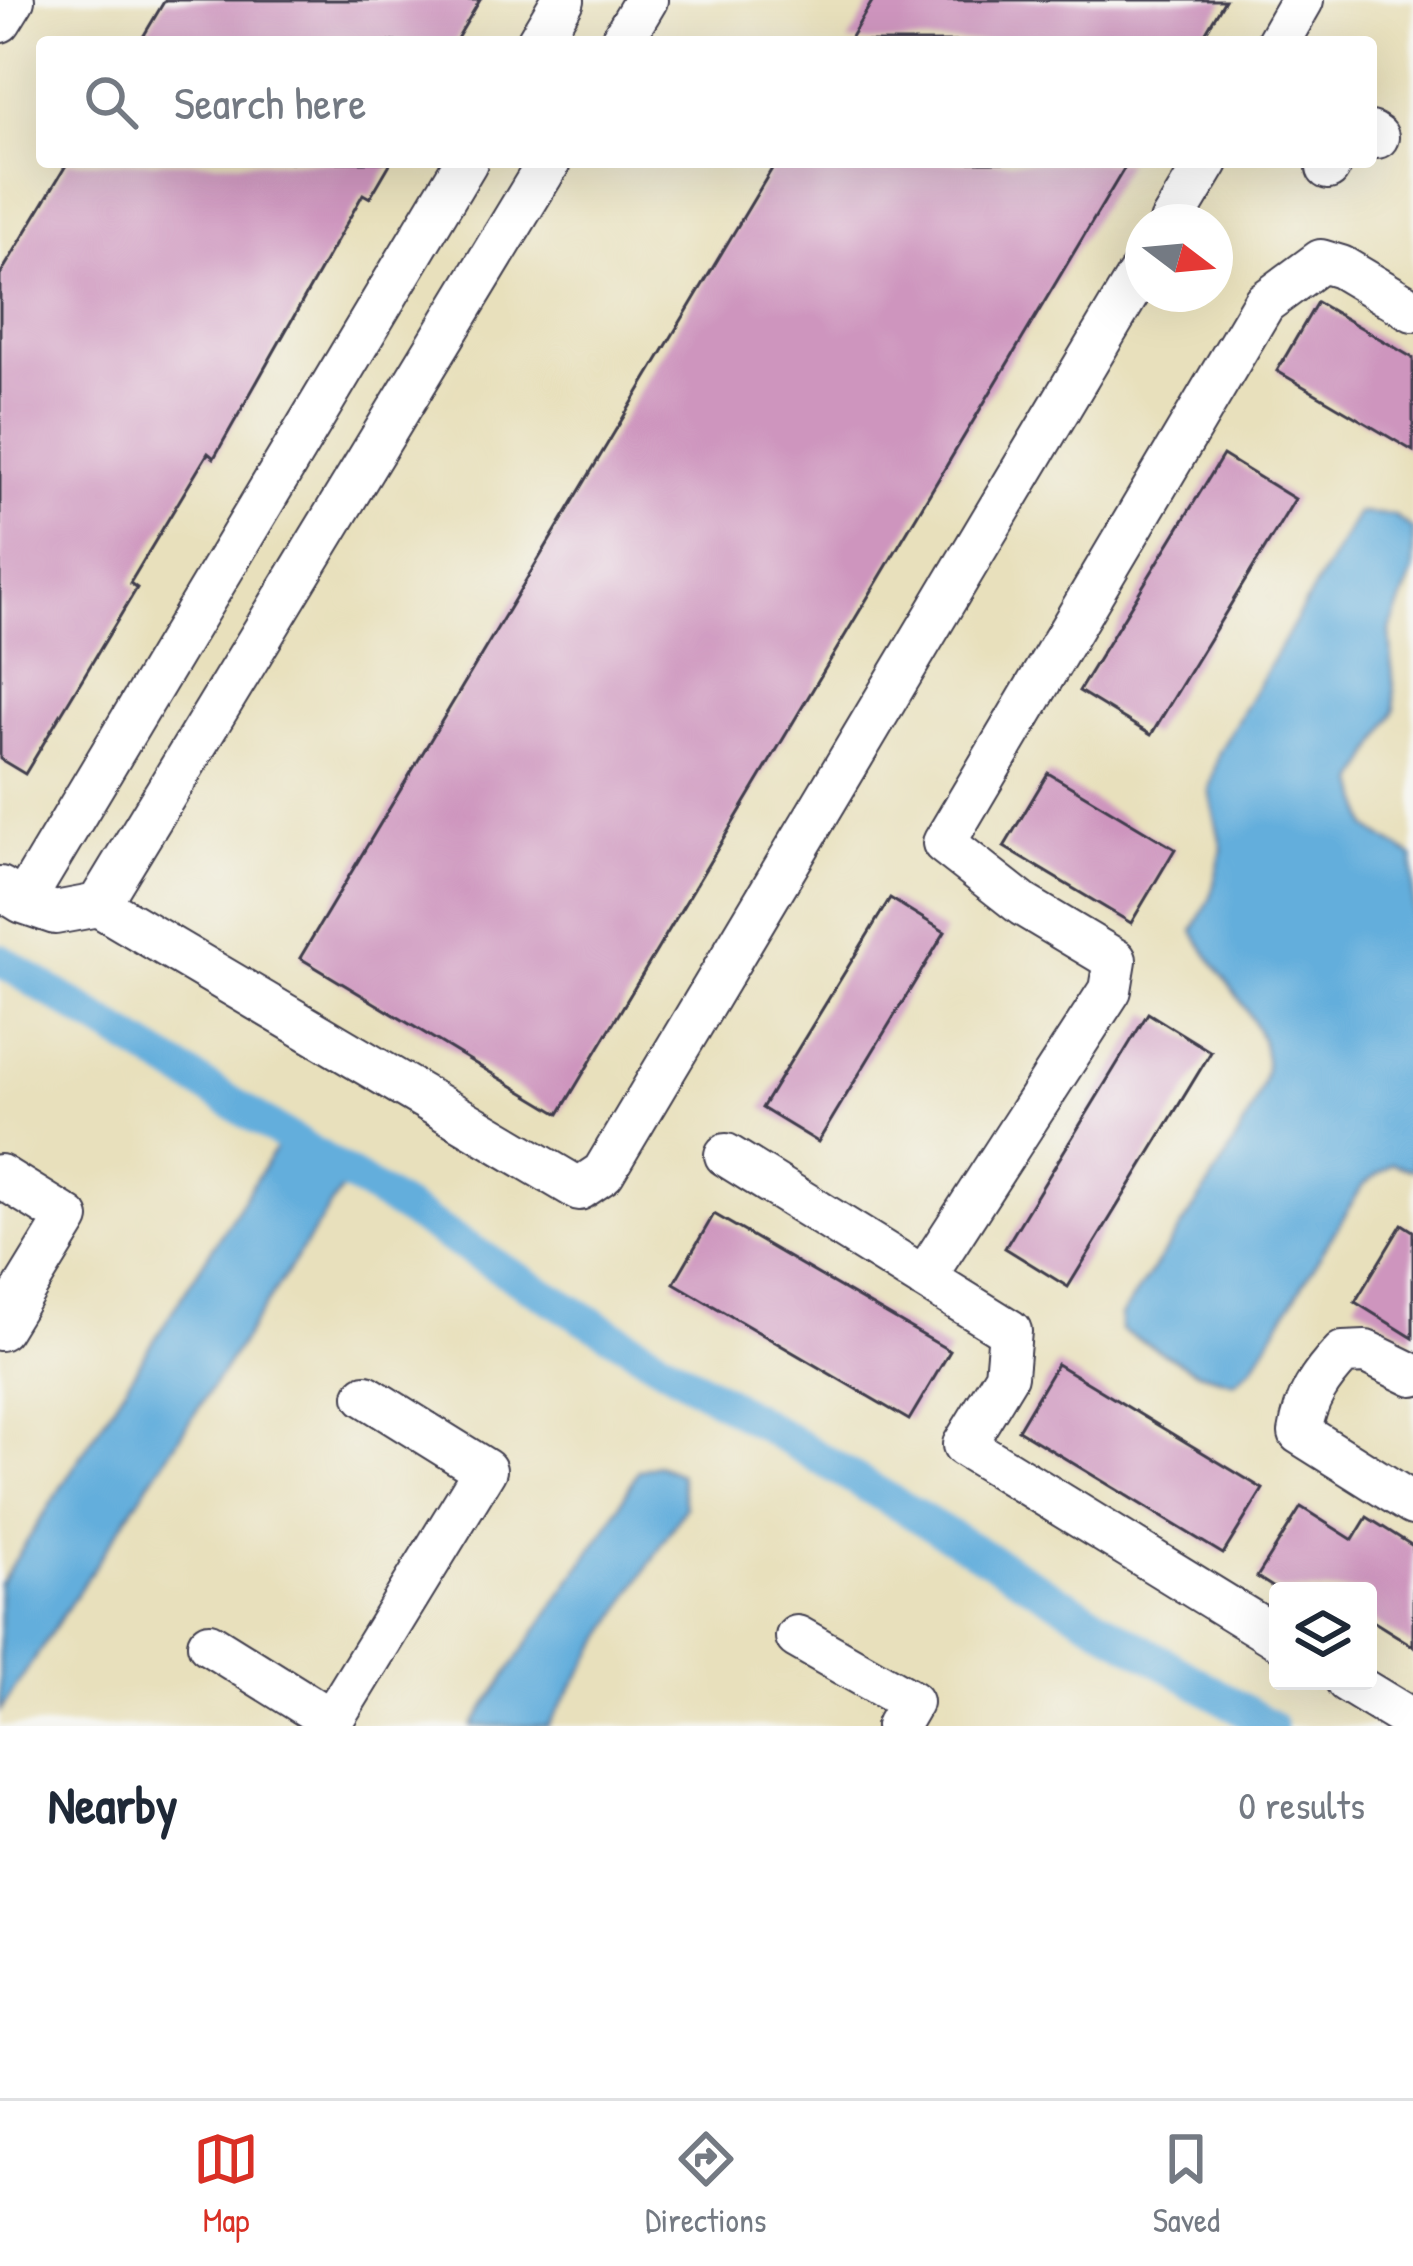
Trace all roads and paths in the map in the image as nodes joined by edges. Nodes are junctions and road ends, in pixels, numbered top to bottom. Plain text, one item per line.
1 (13, 0) edge
2 (563, 0) edge
3 (646, 0) edge
4 (1302, 0) edge
5 (0, 21) edge
6 (542, 36) edge
7 (625, 36) edge
8 (1281, 36) edge
9 (462, 168) edge
10 (545, 168) edge
11 (1203, 168) edge
12 (1182, 204) edge
13 (392, 286) junction
14 (1125, 298) edge
15 (1413, 310) edge
16 (454, 321) junction
17 (11, 895) edge
18 (98, 905) junction
19 (726, 1154) dead end
20 (0, 1176) edge
21 (924, 1278) junction
22 (0, 1329) edge
23 (1413, 1375) edge
24 (366, 1396) dead end
25 (1413, 1504) edge
26 (1269, 1632) edge
27 (797, 1637) dead end
28 (209, 1644) dead end
29 (1362, 1690) edge
30 (1413, 1721) edge
31 (330, 1723) edge
32 (897, 1726) edge

1 - 5 street
2 - 6 street
3 - 7 street
4 - 8 street
9 - 13 street
10 - 16 street
11 - 12 street
13 - 16 street
13 - 17 street
14 - 18 street
15 - 21 street
16 - 18 street
17 - 18 street
19 - 21 street
20 - 22 street
21 - 26 street
23 - 25 street
24 - 31 street
27 - 32 street
28 - 31 street
29 - 30 street

